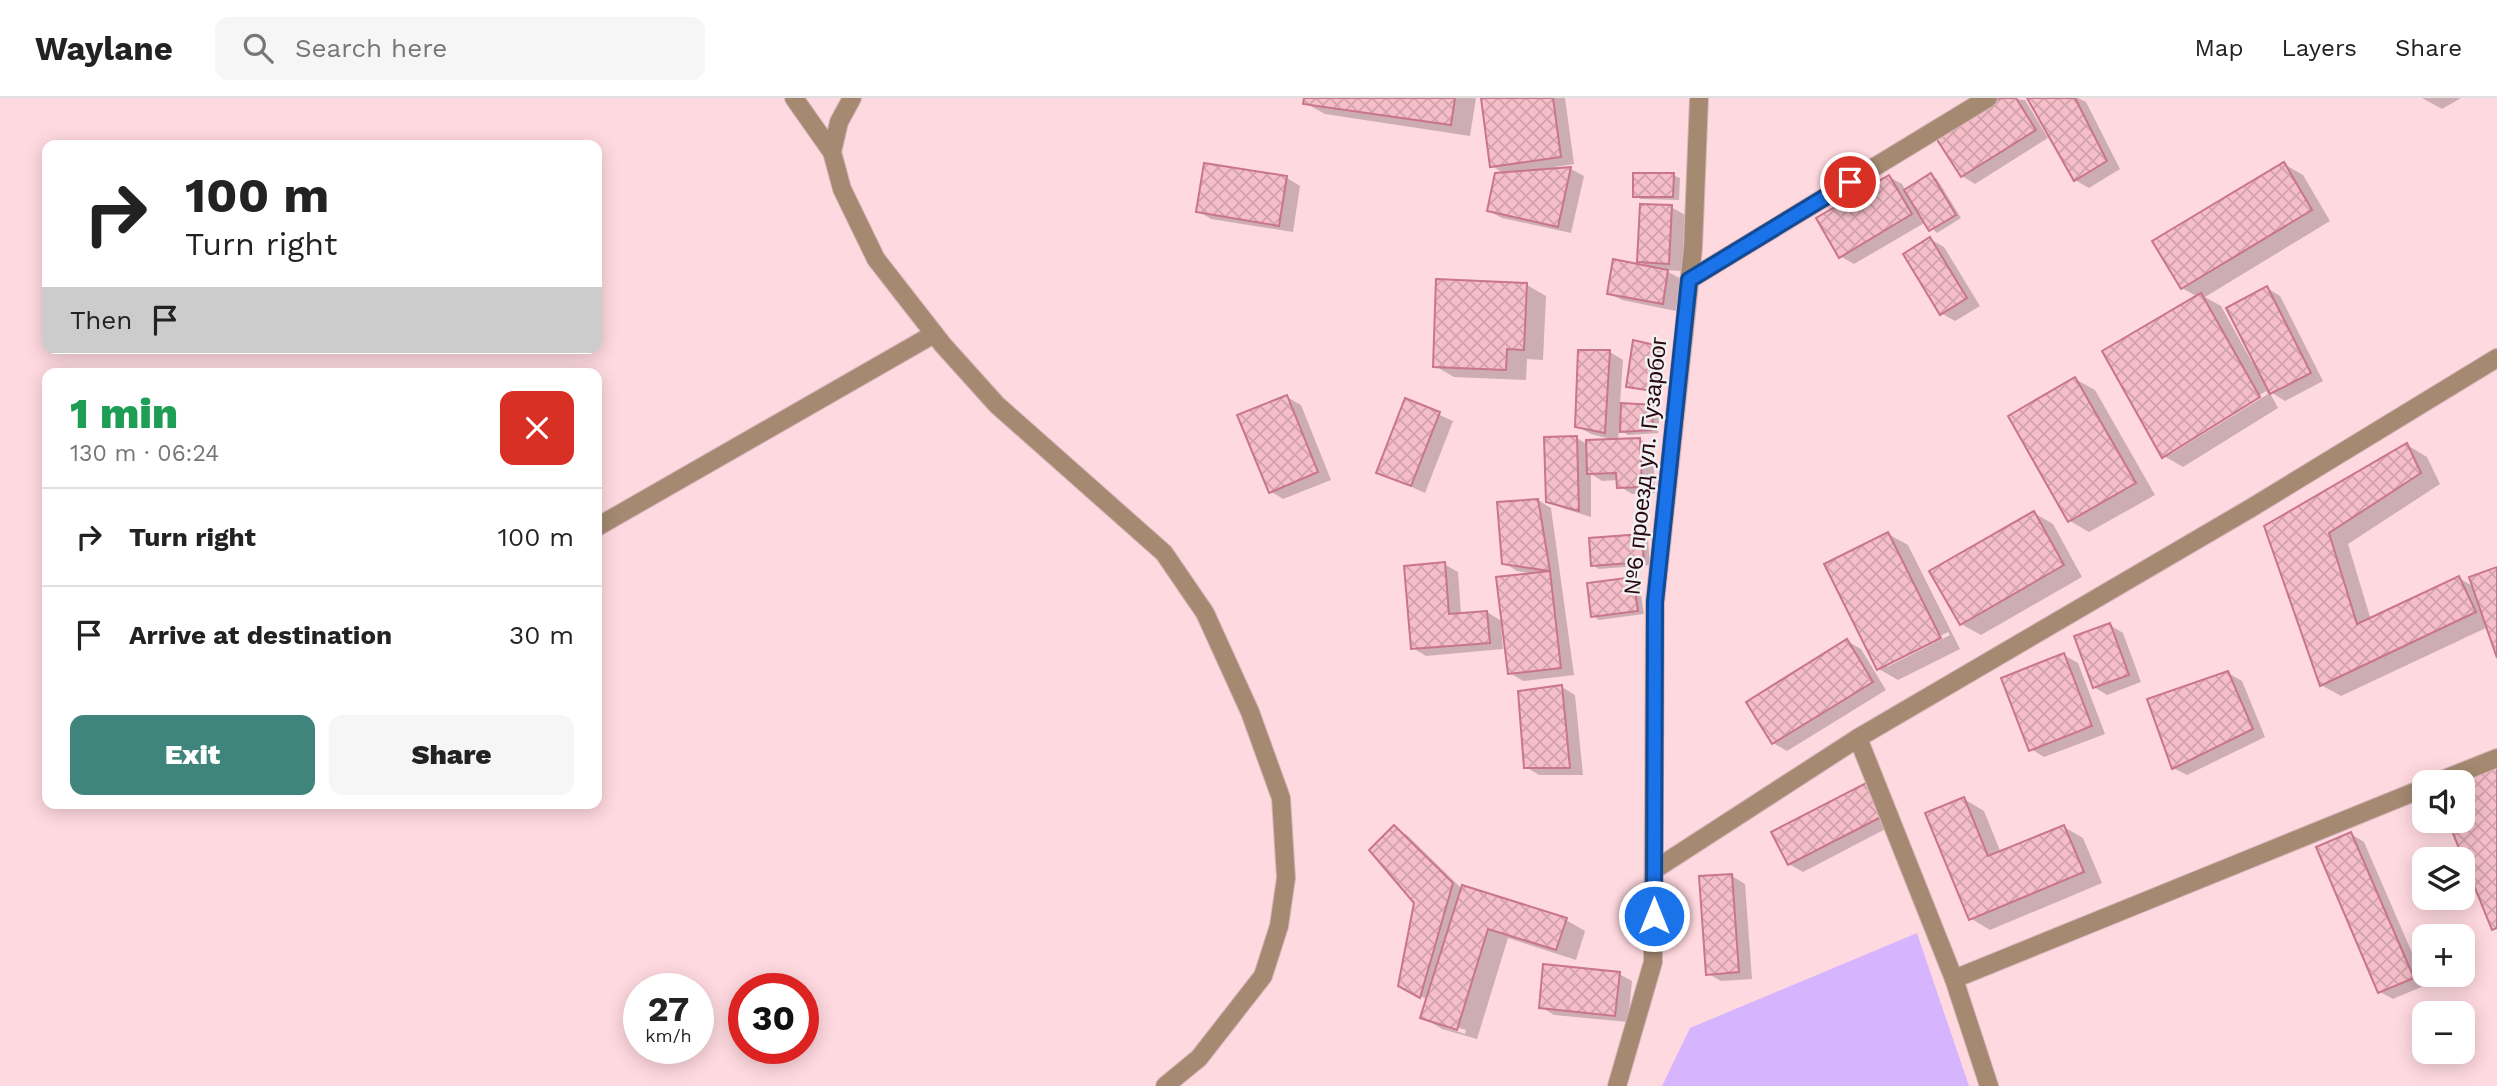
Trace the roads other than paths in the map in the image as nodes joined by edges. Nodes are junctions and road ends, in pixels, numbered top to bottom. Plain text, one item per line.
1 (794, 98) edge
2 (852, 98) edge
3 (1699, 98) edge
4 (1989, 98) edge
5 (832, 152) junction
6 (1689, 280) junction
7 (934, 334) junction
8 (2497, 358) edge
9 (602, 524) edge
10 (1858, 738) junction
11 (2497, 758) edge
12 (2467, 770) edge
13 (2412, 793) edge
14 (1654, 870) junction
15 (1954, 979) junction
16 (1165, 1086) edge
17 (1617, 1086) edge
18 (1989, 1086) edge

1 - 5 street
2 - 5 street
3 - 6 street, №6 проезд ул. Гузарбог
4 - 6 street
5 - 7 street
6 - 14 street, №6 проезд ул. Гузарбог
7 - 9 street
7 - 16 street
8 - 10 street
10 - 14 street
10 - 15 street
11 - 12 street
13 - 15 street
14 - 17 street, №6 проезд ул. Гузарбог
15 - 18 street

